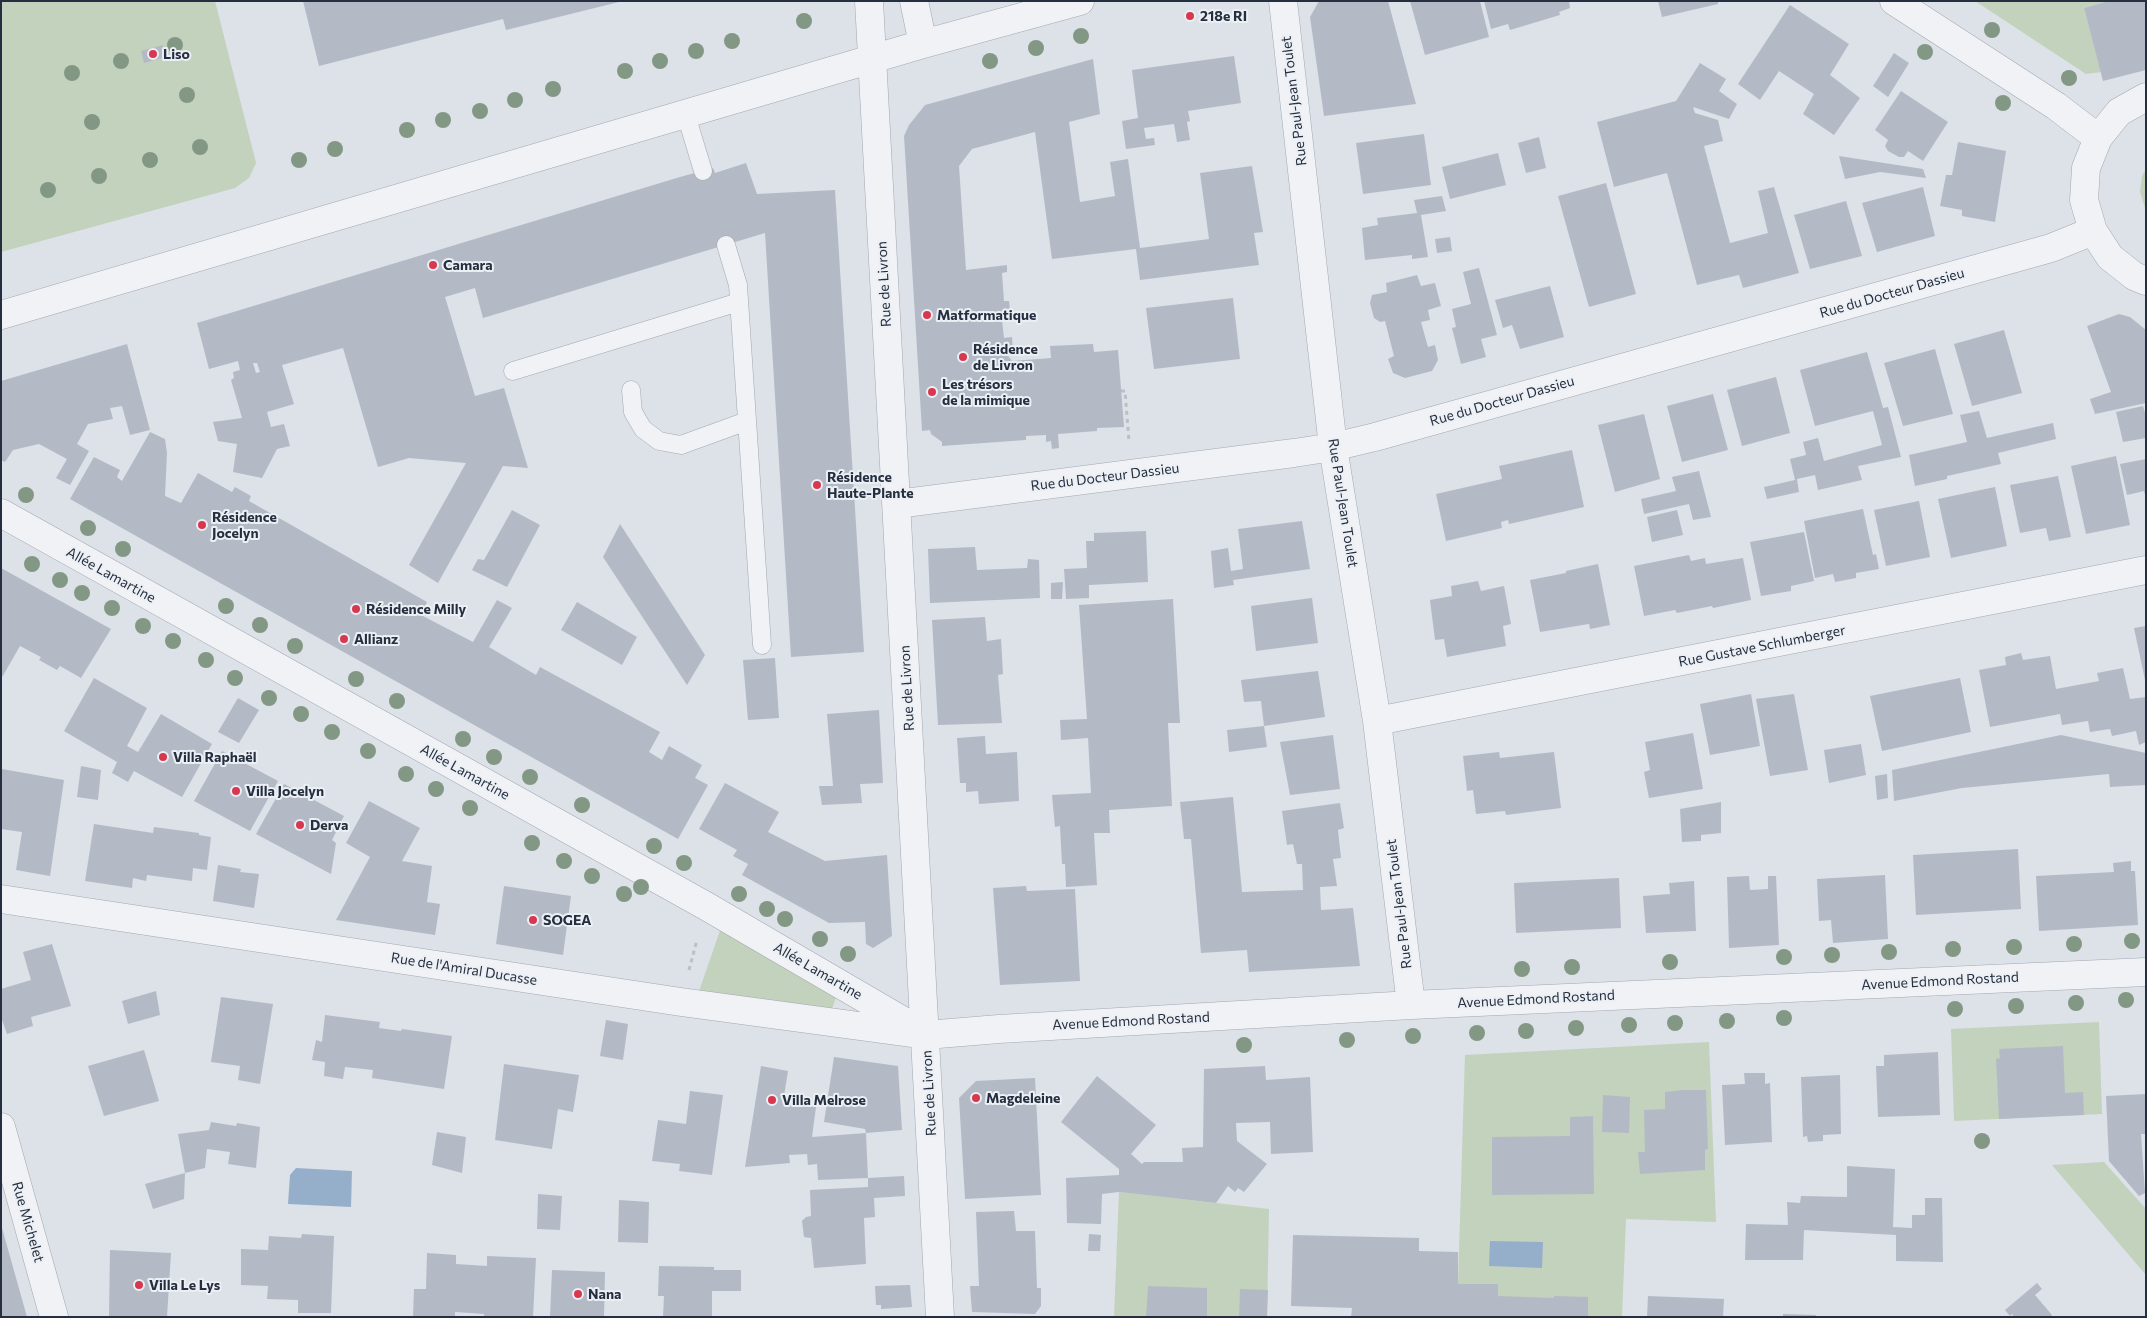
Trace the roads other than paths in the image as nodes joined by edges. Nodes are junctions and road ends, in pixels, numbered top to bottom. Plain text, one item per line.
1 (869, 1) edge
2 (914, 1) edge
3 (1080, 1) edge
4 (1283, 1) edge
5 (1894, 1) edge
6 (923, 44) junction
7 (873, 60) junction
8 (2146, 97) edge
9 (686, 114) junction
10 (2098, 138) junction
11 (703, 171) dead end
12 (2093, 231) junction
13 (726, 245) dead end
14 (2146, 281) edge
15 (740, 302) junction
16 (1, 315) edge
17 (513, 370) dead end
18 (631, 390) dead end
19 (747, 421) junction
20 (1333, 447) junction
21 (897, 504) junction
22 (1, 513) edge
23 (2146, 570) edge
24 (762, 645) dead end
25 (1378, 721) junction
26 (1, 898) edge
27 (2146, 972) edge
28 (1411, 1005) junction
29 (926, 1035) junction
30 (1, 1127) edge
31 (54, 1317) edge
32 (940, 1317) edge

1 - 7 street, Rue de Livron
2 - 6 street
3 - 6 street
4 - 20 street, Rue Paul-Jean Toulet
5 - 10 street
6 - 7 street
7 - 9 street
7 - 21 street, Rue de Livron
8 - 10 street
9 - 11 lane
9 - 16 street
10 - 12 street
12 - 14 street
12 - 20 street, Rue du Docteur Dassieu
13 - 15 lane
15 - 17 lane
15 - 19 lane
18 - 19 lane
19 - 24 lane
20 - 21 street, Rue du Docteur Dassieu
20 - 25 street, Rue Paul-Jean Toulet
21 - 29 street, Rue de Livron
22 - 29 street, Allée Lamartine
23 - 25 street, Rue Gustave Schlumberger
25 - 28 street, Rue Paul-Jean Toulet
26 - 29 street, Rue de l'Amiral Ducasse
27 - 28 street, Avenue Edmond Rostand
28 - 29 street, Avenue Edmond Rostand
29 - 32 street, Rue de Livron
30 - 31 street, Rue Michelet

